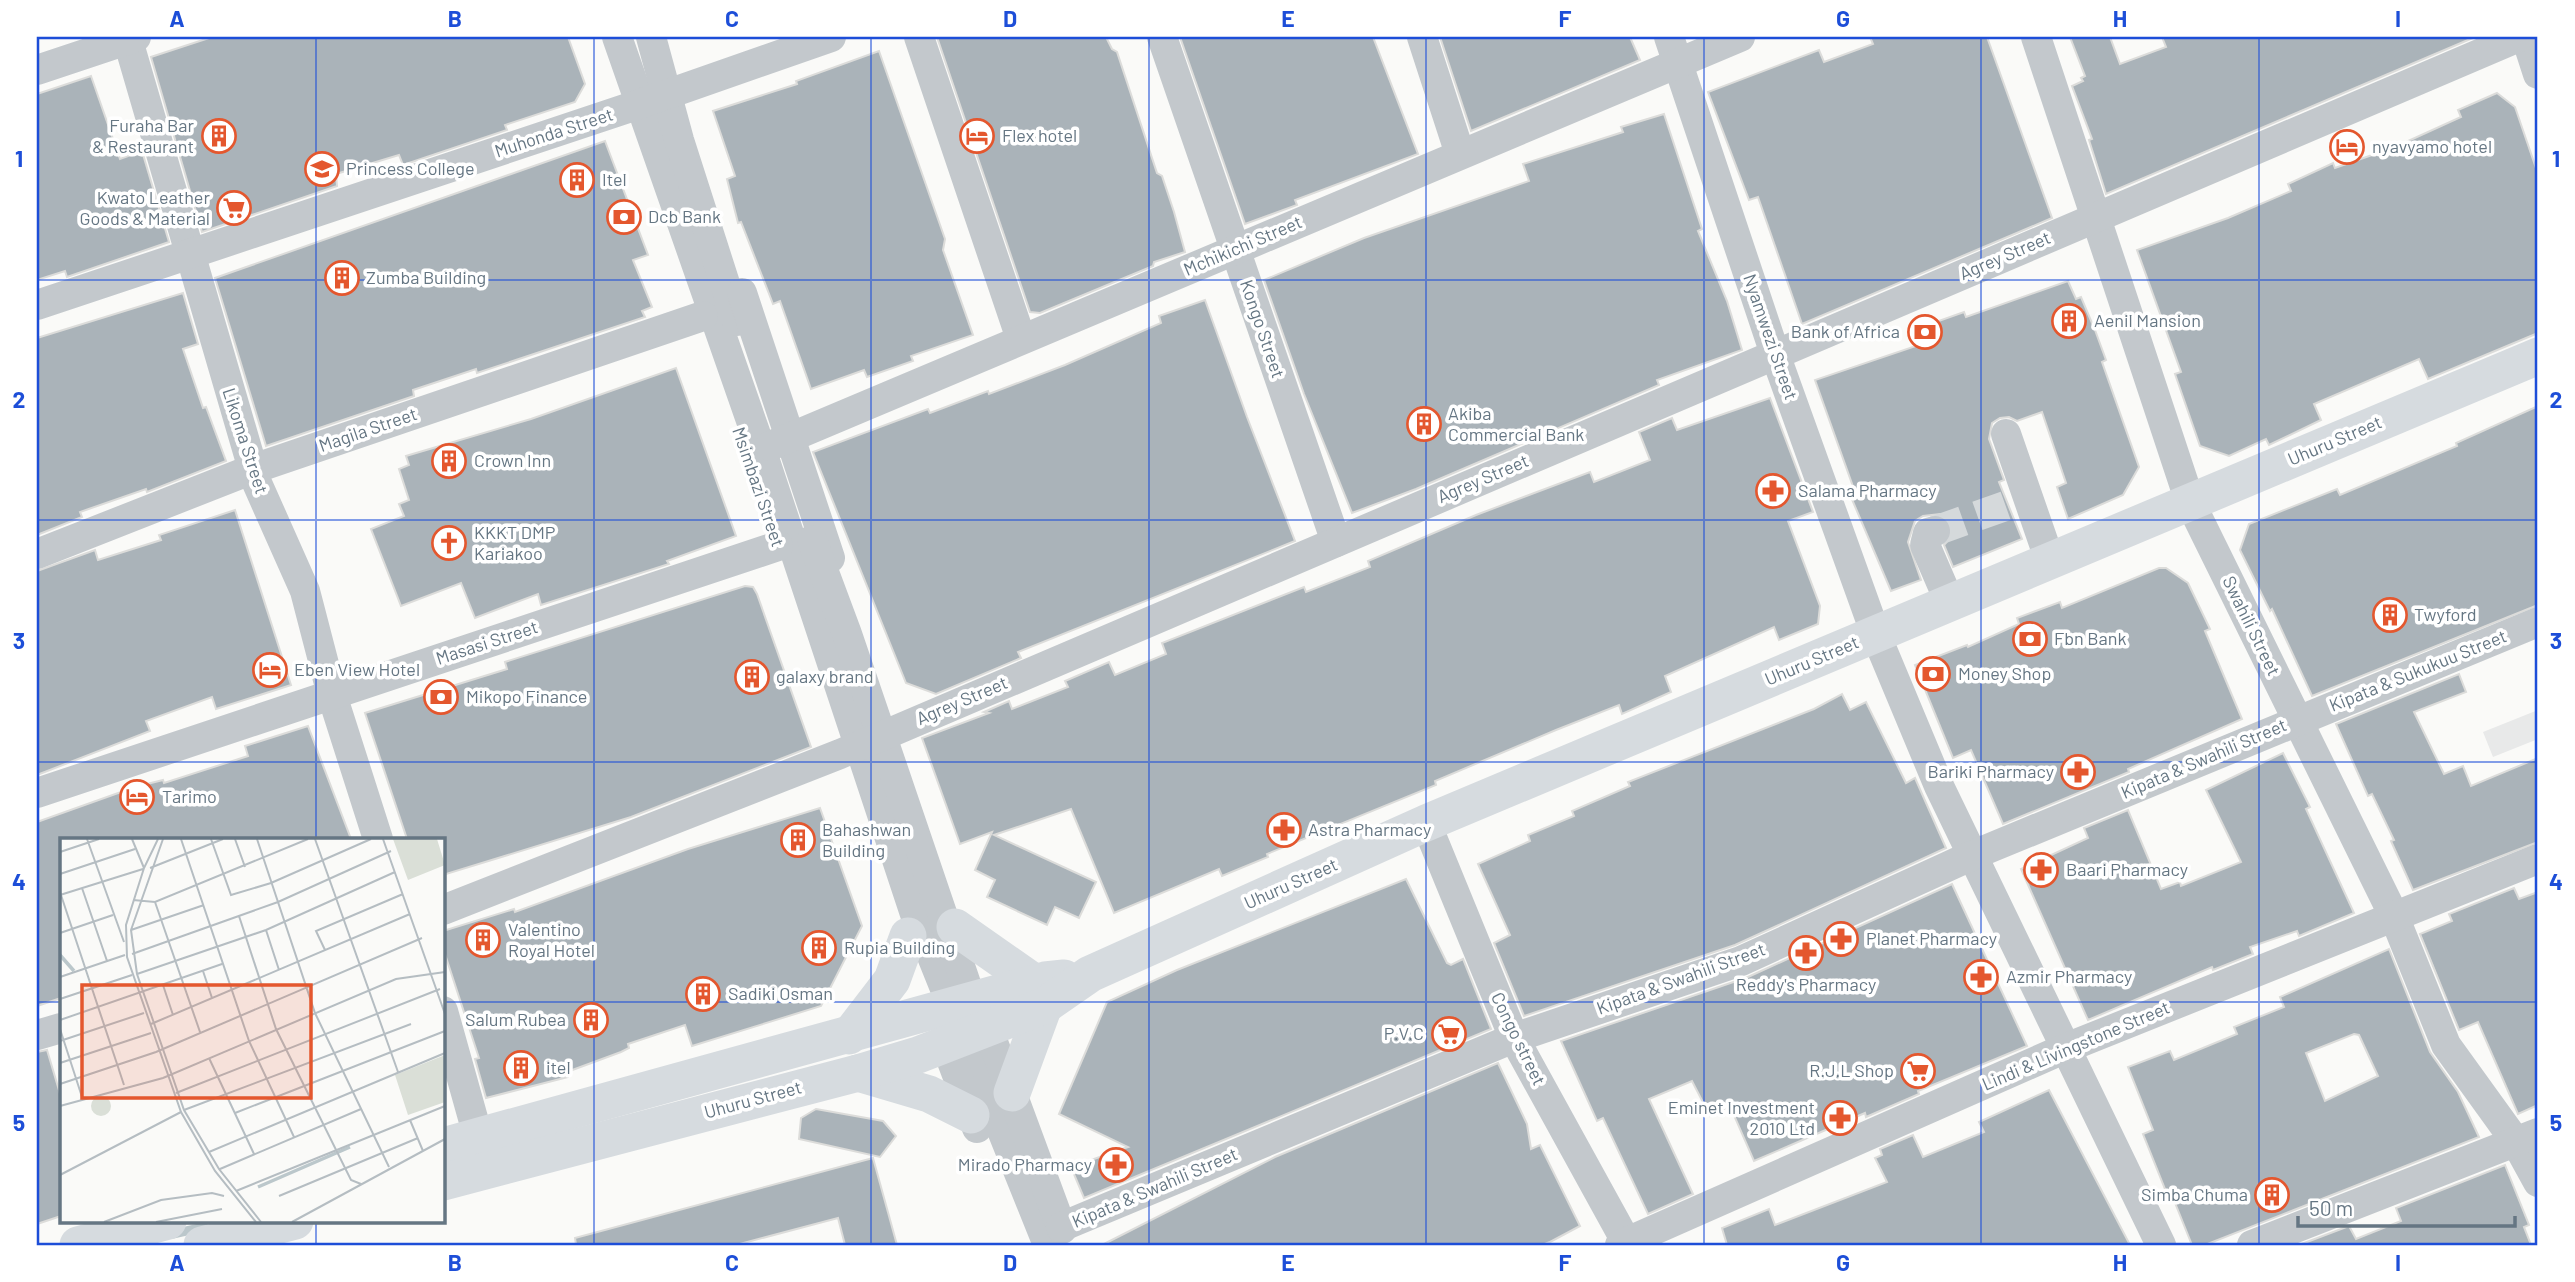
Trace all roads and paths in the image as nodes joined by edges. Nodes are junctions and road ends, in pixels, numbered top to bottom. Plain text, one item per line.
1 (610, 37) edge
2 (617, 37) edge
3 (651, 37) edge
4 (661, 37) edge
5 (831, 37) edge
6 (919, 37) edge
7 (1162, 37) edge
8 (1422, 37) edge
9 (1740, 37) edge
10 (2036, 37) edge
11 (2519, 37) edge
12 (2526, 37) edge
13 (130, 38) edge
14 (1673, 50) edge
15 (37, 71) edge
16 (2538, 74) edge
17 (653, 99) junction
18 (1460, 154) junction
19 (2094, 218) junction
20 (1235, 249) junction
21 (188, 254) junction
22 (37, 305) edge
23 (703, 316) junction
24 (1021, 339) junction
25 (1775, 354) junction
26 (2538, 356) edge
27 (2006, 434) dead end
28 (769, 446) junction
29 (253, 469) junction
30 (2190, 502) junction
31 (1935, 531) dead end
32 (1336, 542) junction
33 (778, 546) junction
34 (37, 554) edge
35 (2050, 561) junction
36 (1950, 603) junction
37 (2538, 622) edge
38 (1876, 635) junction
39 (332, 695) junction
40 (2298, 720) junction
41 (870, 740) junction
42 (37, 793) edge
43 (1426, 824) junction
44 (378, 838) edge
45 (1973, 855) junction
46 (2538, 859) edge
47 (444, 909) edge
48 (2394, 916) junction
49 (955, 927) junction
50 (908, 936) junction
51 (1039, 995) junction
52 (444, 1015) edge
53 (964, 1019) junction
54 (60, 1028) edge
55 (37, 1035) edge
56 (849, 1036) junction
57 (1514, 1038) junction
58 (2066, 1048) junction
59 (858, 1073) junction
60 (1012, 1093) junction
61 (971, 1115) junction
62 (478, 1136) junction
63 (2527, 1137) edge
64 (444, 1146) edge
65 (444, 1182) edge
66 (2538, 1182) edge
67 (164, 1222) edge
68 (291, 1222) edge
69 (1060, 1241) edge
70 (1625, 1244) edge
71 (78, 1245) edge
72 (202, 1245) edge
73 (1032, 1245) edge
74 (2161, 1245) edge
75 (2252, 1245) edge

1 - 17 street, Msimbazi Street
2 - 17 street
3 - 17 street
4 - 17 street, Msimbazi Street
5 - 17 street, Muhonda Street
6 - 24 street
7 - 20 street, Kongo Street
8 - 18 street
9 - 14 street, Mchikichi Street
10 - 19 street, Swahili Street
11 - 19 street, Agrey Street
12 - 16 street
13 - 15 street
13 - 21 street, Likoma Street
14 - 18 street, Mchikichi Street
14 - 25 street, Nyamwezi Street
17 - 21 street, Muhonda Street
17 - 23 street, Msimbazi Street
17 - 28 street, Msimbazi Street
18 - 20 street, Mchikichi Street
19 - 25 street, Agrey Street
19 - 30 street, Swahili Street
20 - 24 street, Mchikichi Street
20 - 32 street, Kongo Street
21 - 22 street, Muhonda Street
21 - 29 street, Likoma Street
23 - 28 street, Msimbazi Street
23 - 29 street, Magila Street
24 - 28 street, Mchikichi Street
25 - 32 street, Agrey Street
25 - 38 street, Nyamwezi Street
26 - 30 main road, Uhuru Street
27 - 35 street
28 - 33 street, Msimbazi Street
28 - 41 street, Msimbazi Street
29 - 34 street, Magila Street
29 - 39 street, Likoma Street
30 - 35 main road, Uhuru Street
30 - 40 street, Swahili Street
31 - 36 street
32 - 41 street, Agrey Street
33 - 39 street, Masasi Street
33 - 41 street, Msimbazi Street
35 - 36 main road, Uhuru Street
36 - 38 main road, Uhuru Street
37 - 40 street, Kipata & Sukukuu Street
38 - 43 main road, Uhuru Street
38 - 45 street, Nyamwezi Street
39 - 42 street, Masasi Street
39 - 44 street, Likoma Street
40 - 45 street, Kipata & Swahili Street
40 - 48 street, Swahili Street
41 - 47 street, Agrey Street
41 - 49 street, Msimbazi Street
41 - 50 street, Msimbazi Street
41 - 53 street
43 - 51 main road, Uhuru Street
43 - 57 street, Congo street
45 - 57 street, Kipata & Swahili Street
45 - 58 street, Nyamwezi Street
46 - 48 street, Lindi & Livingstone Street
48 - 58 street, Lindi & Livingstone Street
48 - 63 street, Swahili Street
49 - 51 main road
49 - 53 street, Msimbazi Street
50 - 53 street, Msimbazi Street
50 - 56 main road
51 - 53 main road, Uhuru Street
51 - 60 main road
52 - 62 street
53 - 56 main road, Uhuru Street
53 - 59 main road, Uhuru Street
53 - 60 street
53 - 61 street
53 - 69 street
54 - 55 street
56 - 62 main road, Uhuru Street
57 - 69 street, Kipata & Swahili Street
57 - 70 street, Congo street
58 - 70 street, Lindi & Livingstone Street
58 - 74 street, Nyamwezi Street
59 - 61 main road
59 - 65 main road, Uhuru Street
60 - 69 street
61 - 73 street
62 - 64 main road, Uhuru Street
63 - 66 street, Swahili Street
63 - 75 street
67 - 71 main road
68 - 72 main road

